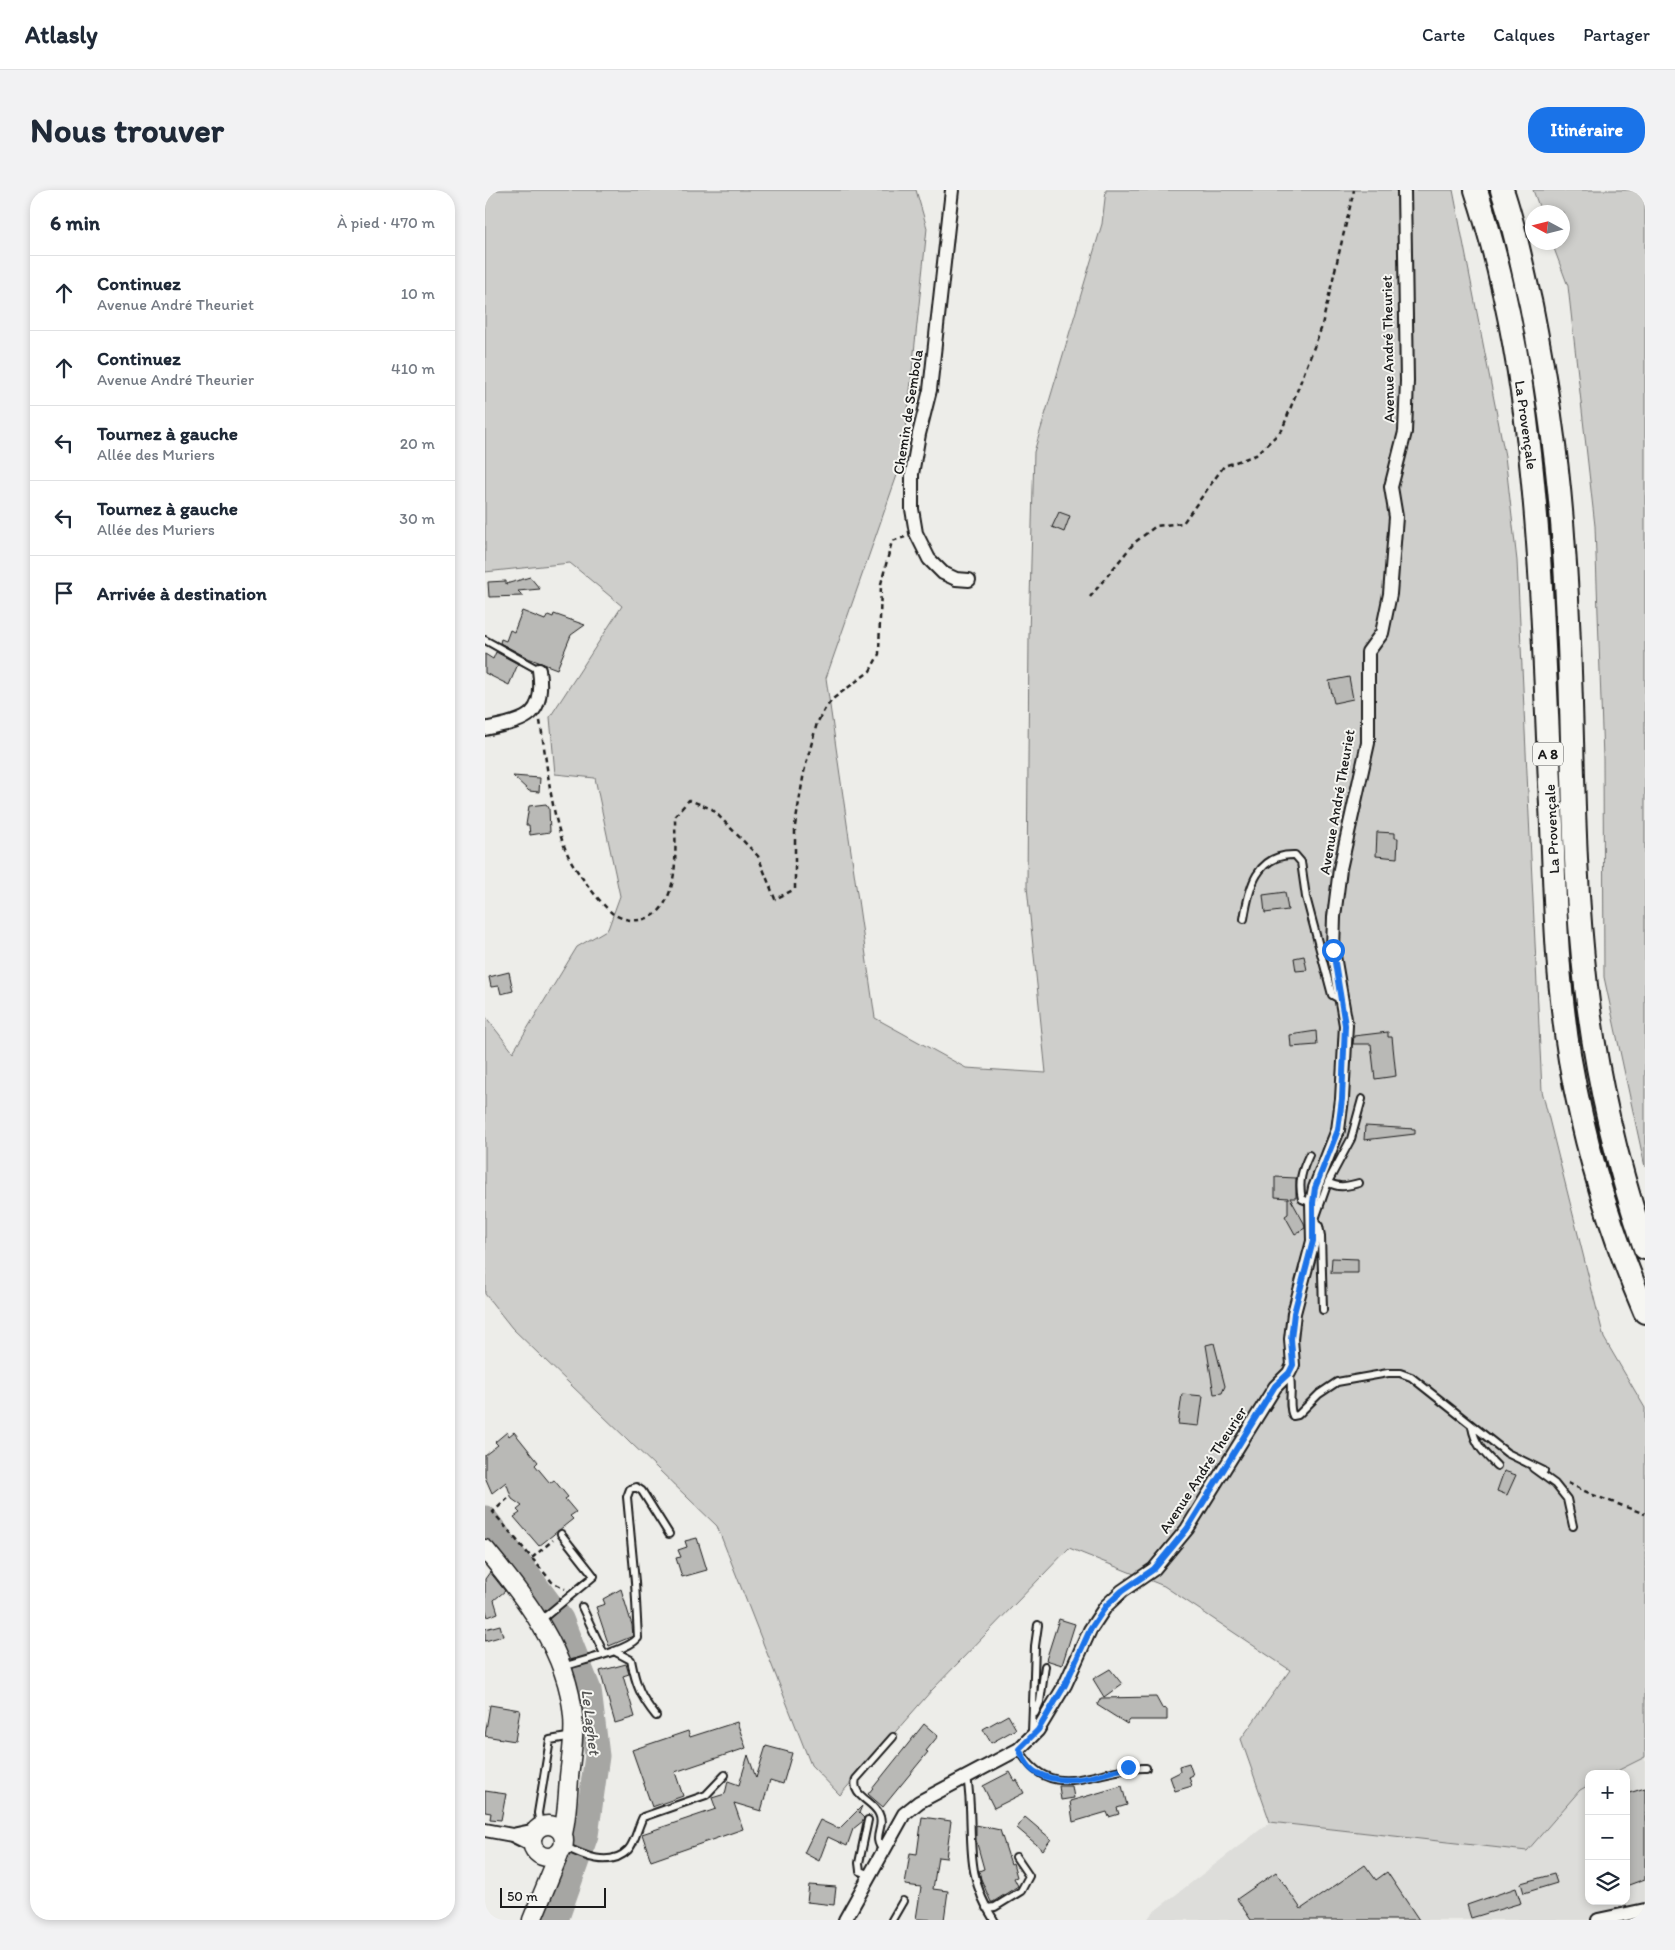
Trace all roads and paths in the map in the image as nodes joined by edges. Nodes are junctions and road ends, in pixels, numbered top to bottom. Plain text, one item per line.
1 (952, 190) edge
2 (1354, 190) edge
3 (1404, 190) edge
4 (1476, 190) edge
5 (1502, 190) edge
6 (916, 533) junction
7 (969, 580) dead end
8 (1090, 597) dead end
9 (485, 640) edge
10 (539, 670) joint
11 (537, 704) junction
12 (485, 729) edge
13 (1244, 919) dead end
14 (1342, 1000) junction
15 (1362, 1099) dead end
16 (1309, 1154) dead end
17 (1329, 1182) junction
18 (1359, 1183) dead end
19 (1313, 1203) junction
20 (1314, 1222) junction
21 (1645, 1248) edge
22 (1323, 1310) dead end
23 (1645, 1312) edge
24 (1289, 1373) junction
25 (1472, 1428) junction
26 (1528, 1464) junction
27 (1497, 1466) dead end
28 (1545, 1471) joint
29 (507, 1498) dead end
30 (1645, 1514) edge
31 (1573, 1526) dead end
32 (561, 1534) joint
33 (669, 1534) dead end
34 (485, 1549) edge
35 (532, 1558) junction
36 (573, 1594) junction
37 (582, 1607) dead end
38 (542, 1619) junction
39 (1039, 1625) dead end
40 (614, 1651) junction
41 (604, 1654) junction
42 (565, 1666) junction
43 (1045, 1666) dead end
44 (656, 1716) dead end
45 (1034, 1717) junction
46 (574, 1736) junction
47 (893, 1737) dead end
48 (1032, 1737) junction
49 (1019, 1749) junction
50 (1147, 1768) dead end
51 (725, 1775) dead end
52 (967, 1776) junction
53 (868, 1820) dead end
54 (485, 1830) edge
55 (551, 1840) junction
56 (884, 1851) junction
57 (1016, 1858) dead end
58 (871, 1875) junction
59 (903, 1901) dead end
60 (986, 1908) junction
61 (1645, 1910) edge
62 (532, 1920) edge
63 (845, 1920) edge
64 (892, 1920) edge
65 (994, 1920) edge
66 (1598, 1920) edge

1 - 6 street, Chemin de Sembola
2 - 8 path
3 - 14 street, Avenue André Theuriet
4 - 23 highway, La Provençale / A 8
5 - 21 highway, La Provençale / A 8
6 - 7 street, Chemin de Sembola
6 - 11 path
9 - 10 lane
10 - 11 street
11 - 12 street
13 - 14 lane
14 - 19 street
15 - 17 lane
16 - 19 lane
17 - 18 lane
17 - 20 lane
19 - 20 street
20 - 22 lane
20 - 24 street
24 - 25 lane
24 - 48 street, Avenue André Theurier
25 - 26 lane
25 - 27 lane
26 - 28 lane
26 - 31 lane
28 - 30 path
29 - 35 path
32 - 35 path
32 - 36 lane
33 - 40 lane
34 - 38 main road
35 - 36 path
36 - 38 lane
37 - 41 lane
38 - 42 main road
39 - 45 lane
40 - 41 lane
40 - 44 lane
41 - 42 lane
42 - 46 main road
43 - 45 lane
45 - 48 lane
46 - 55 main road
46 - 55 lane
47 - 56 lane
48 - 49 street, Avenue André Theurier
49 - 50 lane
49 - 52 street, Avenue André Theurier
51 - 55 lane
52 - 56 street, Avenue André Theurier
52 - 60 lane
53 - 58 lane
54 - 55 street
55 - 62 main road
56 - 58 street, Avenue André Theurier
57 - 60 lane
58 - 63 street, Avenue André Theurier
59 - 64 lane
60 - 65 lane
61 - 66 street

